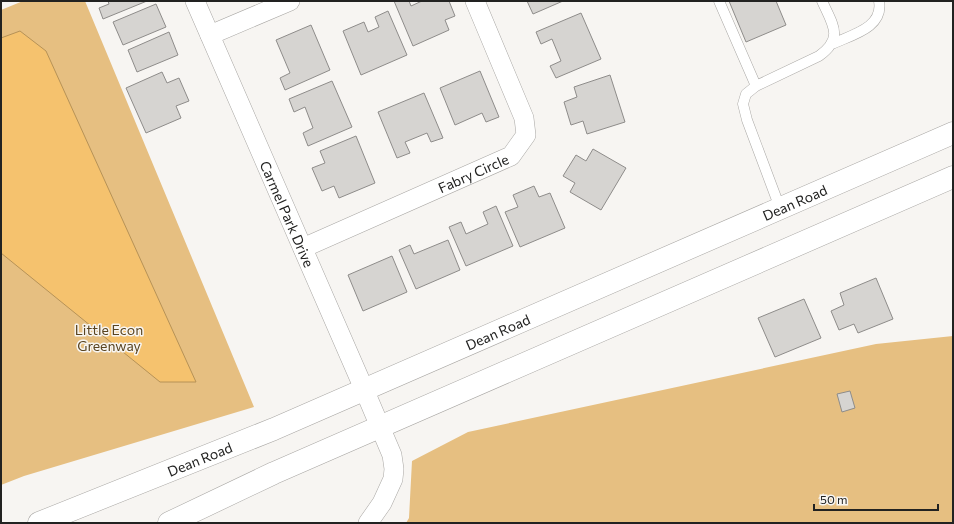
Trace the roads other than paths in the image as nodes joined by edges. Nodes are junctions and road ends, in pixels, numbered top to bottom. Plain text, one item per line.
1 (195, 1) edge
2 (290, 1) edge
3 (475, 1) edge
4 (718, 1) edge
5 (822, 1) edge
6 (879, 1) edge
7 (210, 35) junction
8 (832, 44) junction
9 (756, 86) junction
10 (953, 132) edge
11 (953, 177) edge
12 (780, 208) junction
13 (303, 248) junction
14 (364, 389) junction
15 (380, 427) junction
16 (39, 523) edge
17 (169, 523) edge
18 (368, 523) edge

1 - 7 street, Carmel Park Drive
2 - 7 street
3 - 13 street, Fabry Circle
4 - 9 lane
5 - 8 lane
6 - 8 lane
7 - 13 street, Carmel Park Drive
8 - 9 lane
9 - 12 lane
10 - 12 main road, Dean Road
11 - 15 main road
12 - 14 main road, Dean Road
13 - 14 street, Carmel Park Drive
14 - 15 street, Carmel Park Drive
14 - 16 main road, Dean Road
15 - 17 main road
15 - 18 street, Carmel Park Drive

